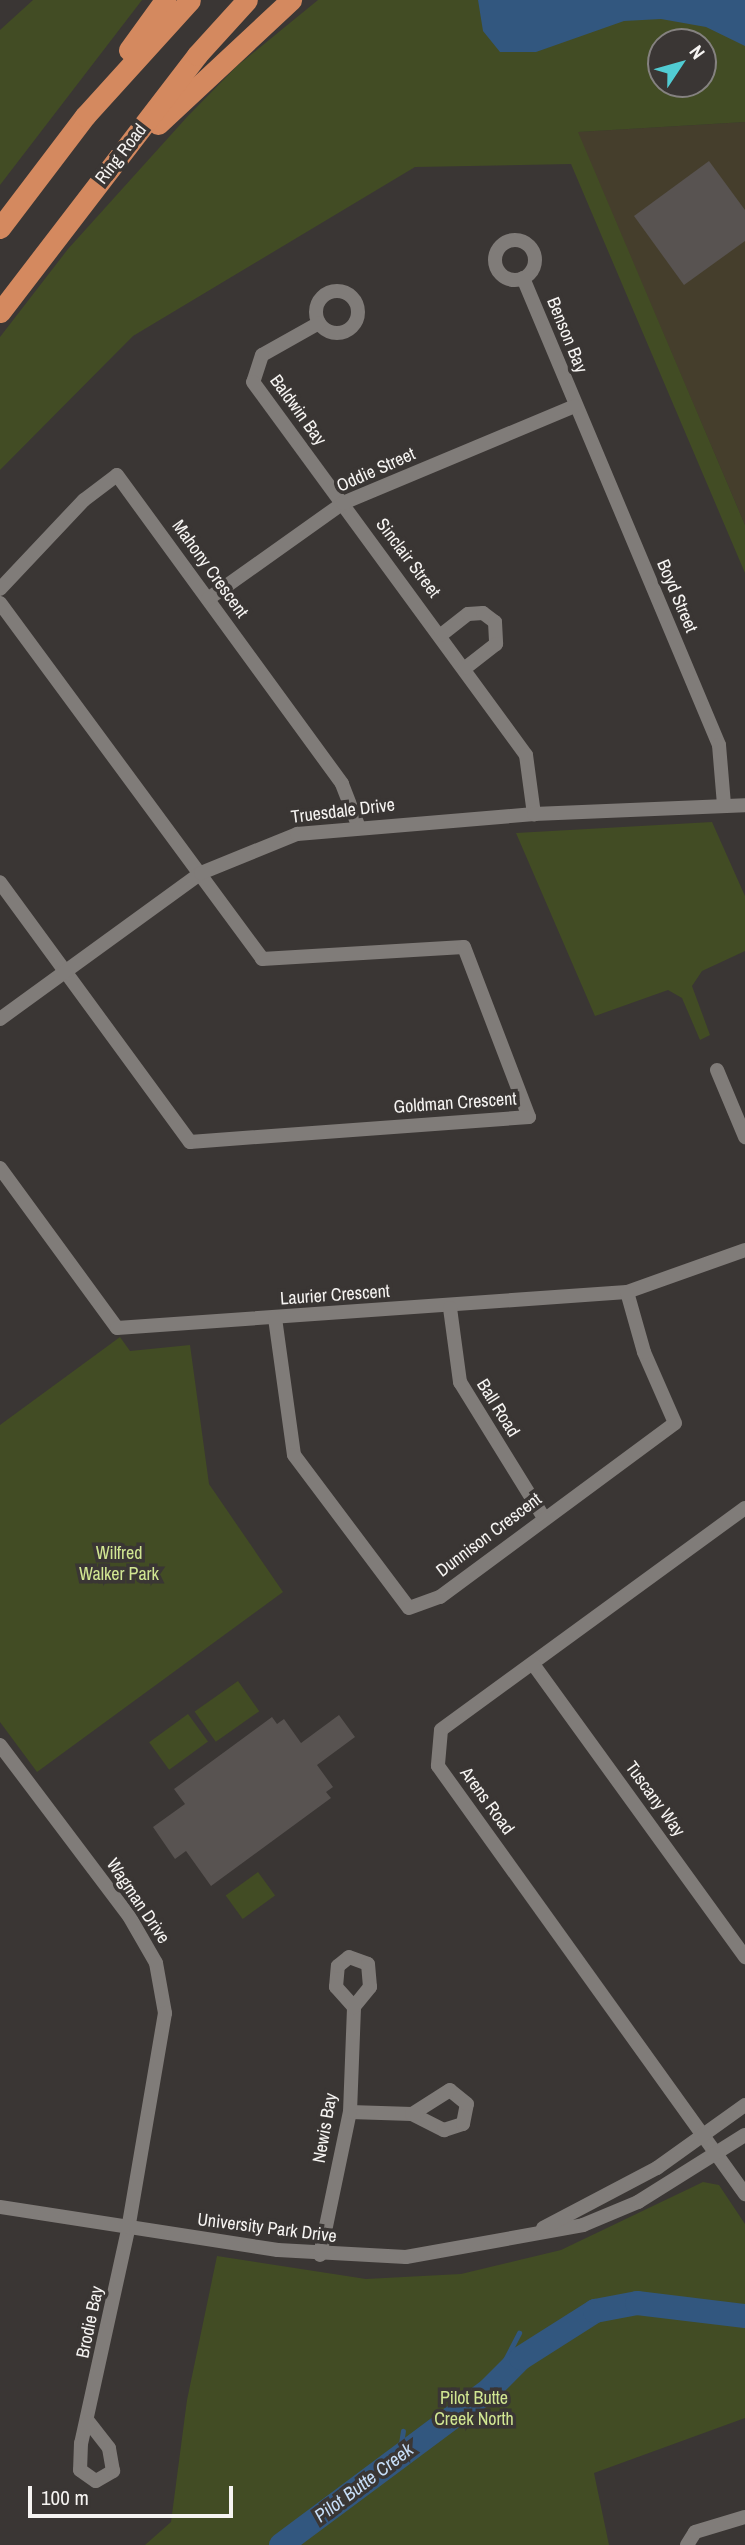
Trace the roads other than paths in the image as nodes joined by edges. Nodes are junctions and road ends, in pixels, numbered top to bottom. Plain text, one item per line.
1 (165, 0) edge
2 (190, 0) edge
3 (247, 0) edge
4 (291, 0) edge
5 (85, 116) junction
6 (95, 188) junction
7 (0, 228) edge
8 (523, 278) dead end
9 (0, 312) edge
10 (319, 323) dead end
11 (575, 406) junction
12 (343, 503) junction
13 (0, 589) edge
14 (208, 598) junction
15 (0, 603) edge
16 (441, 635) junction
17 (465, 668) junction
18 (745, 805) edge
19 (724, 806) junction
20 (534, 814) junction
21 (358, 825) junction
22 (201, 873) junction
23 (0, 882) edge
24 (65, 972) junction
25 (0, 1019) edge
26 (717, 1070) dead end
27 (745, 1137) edge
28 (0, 1168) edge
29 (745, 1250) edge
30 (627, 1292) junction
31 (450, 1308) junction
32 (275, 1318) junction
33 (745, 1508) edge
34 (544, 1518) junction
35 (533, 1664) junction
36 (0, 1745) edge
37 (745, 1957) edge
38 (354, 2007) dead end
39 (745, 2105) edge
40 (350, 2112) junction
41 (412, 2115) dead end
42 (705, 2135) junction
43 (745, 2135) edge
44 (718, 2154) junction
45 (745, 2194) edge
46 (0, 2207) edge
47 (128, 2230) junction
48 (530, 2235) junction
49 (320, 2255) junction
50 (89, 2422) dead end
51 (745, 2517) edge
52 (687, 2545) edge

1 - 5 highway
2 - 5 highway
3 - 6 highway, Ring Road
4 - 6 highway
5 - 7 highway
6 - 9 highway, Ring Road
8 - 11 street, Benson Bay
10 - 12 street, Baldwin Bay
11 - 12 street, Oddie Street
11 - 19 street, Boyd Street
12 - 14 street, Oddie Street
12 - 16 street, Sinclair Street
13 - 14 street, Mahony Crescent
14 - 21 street, Mahony Crescent
15 - 22 street
16 - 17 street, Sinclair Street
16 - 17 street
17 - 20 street, Sinclair Street
18 - 19 street, Truesdale Drive
19 - 20 street, Truesdale Drive
20 - 21 street, Truesdale Drive
21 - 22 street, Truesdale Drive
22 - 24 street, Truesdale Drive
22 - 24 street, Goldman Crescent
23 - 24 street
24 - 25 street, Truesdale Drive
26 - 27 street
28 - 32 street, Laurier Crescent
29 - 30 street, Laurier Crescent
30 - 31 street, Laurier Crescent
30 - 34 street, Dunnison Crescent
31 - 32 street, Laurier Crescent
31 - 34 street, Ball Road
32 - 34 street, Dunnison Crescent
33 - 35 street, Arens Road
35 - 37 street, Tuscany Way
35 - 42 street, Arens Road
36 - 47 street, Wagman Drive
38 - 40 street, Newis Bay
39 - 42 street, University Park Drive
40 - 41 street
40 - 49 street, Newis Bay
42 - 44 street, Arens Road
42 - 48 street, University Park Drive
43 - 44 street, University Park Drive
44 - 45 street, Arens Road
44 - 48 street, University Park Drive
46 - 47 street, University Park Drive
47 - 49 street, University Park Drive
47 - 50 street, Brodie Bay
48 - 49 street, University Park Drive
51 - 52 street

